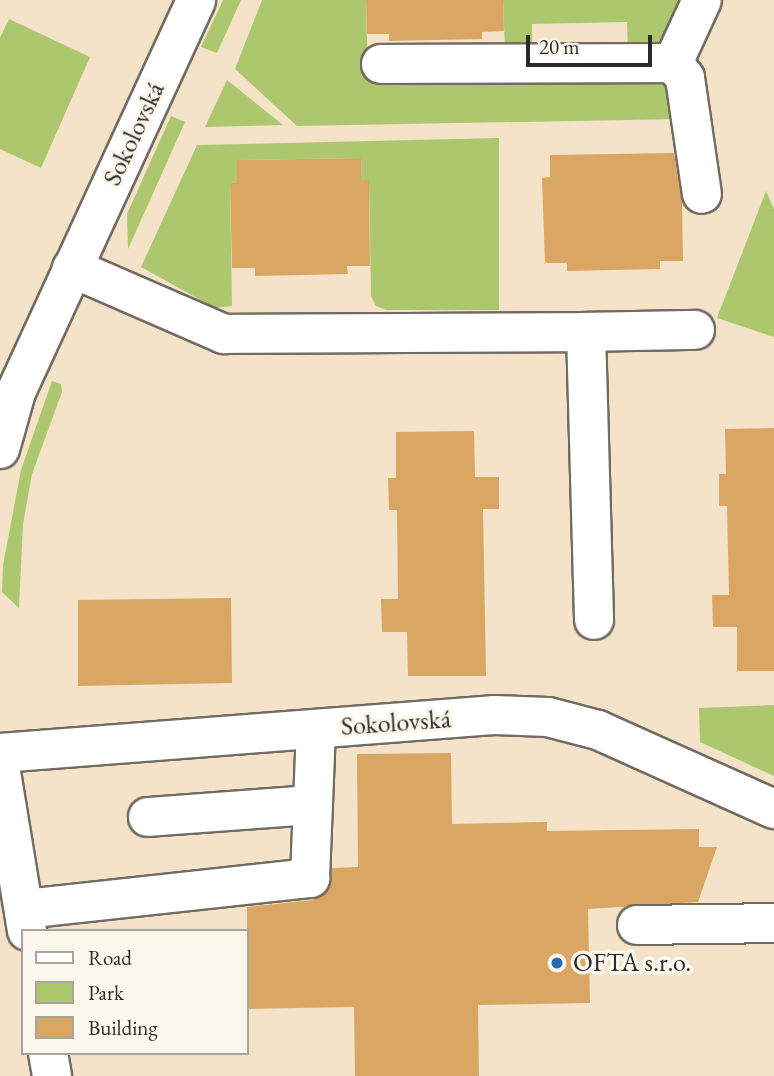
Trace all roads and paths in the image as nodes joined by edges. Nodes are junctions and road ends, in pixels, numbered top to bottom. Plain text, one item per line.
1 (196, 0) edge
2 (702, 0) edge
3 (673, 63) junction
4 (381, 64) dead end
5 (702, 194) dead end
6 (72, 268) junction
7 (695, 330) dead end
8 (586, 332) junction
9 (6, 399) edge
10 (0, 449) edge
11 (594, 620) dead end
12 (316, 729) junction
13 (0, 753) edge
14 (0, 766) edge
15 (313, 806) junction
16 (774, 809) edge
17 (148, 817) dead end
18 (26, 920) edge
19 (774, 923) edge
20 (637, 925) dead end
21 (48, 1055) edge
22 (52, 1076) edge

1 - 6 street, Sokolovská
2 - 3 street
3 - 4 street
3 - 5 street
6 - 8 street
6 - 9 street, Sokolovská
7 - 8 street
8 - 11 street
9 - 10 street, Sokolovská
12 - 13 street, Sokolovská
12 - 15 street
12 - 16 street, Sokolovská
14 - 18 street
15 - 17 street
15 - 18 street
19 - 20 street
21 - 22 street

